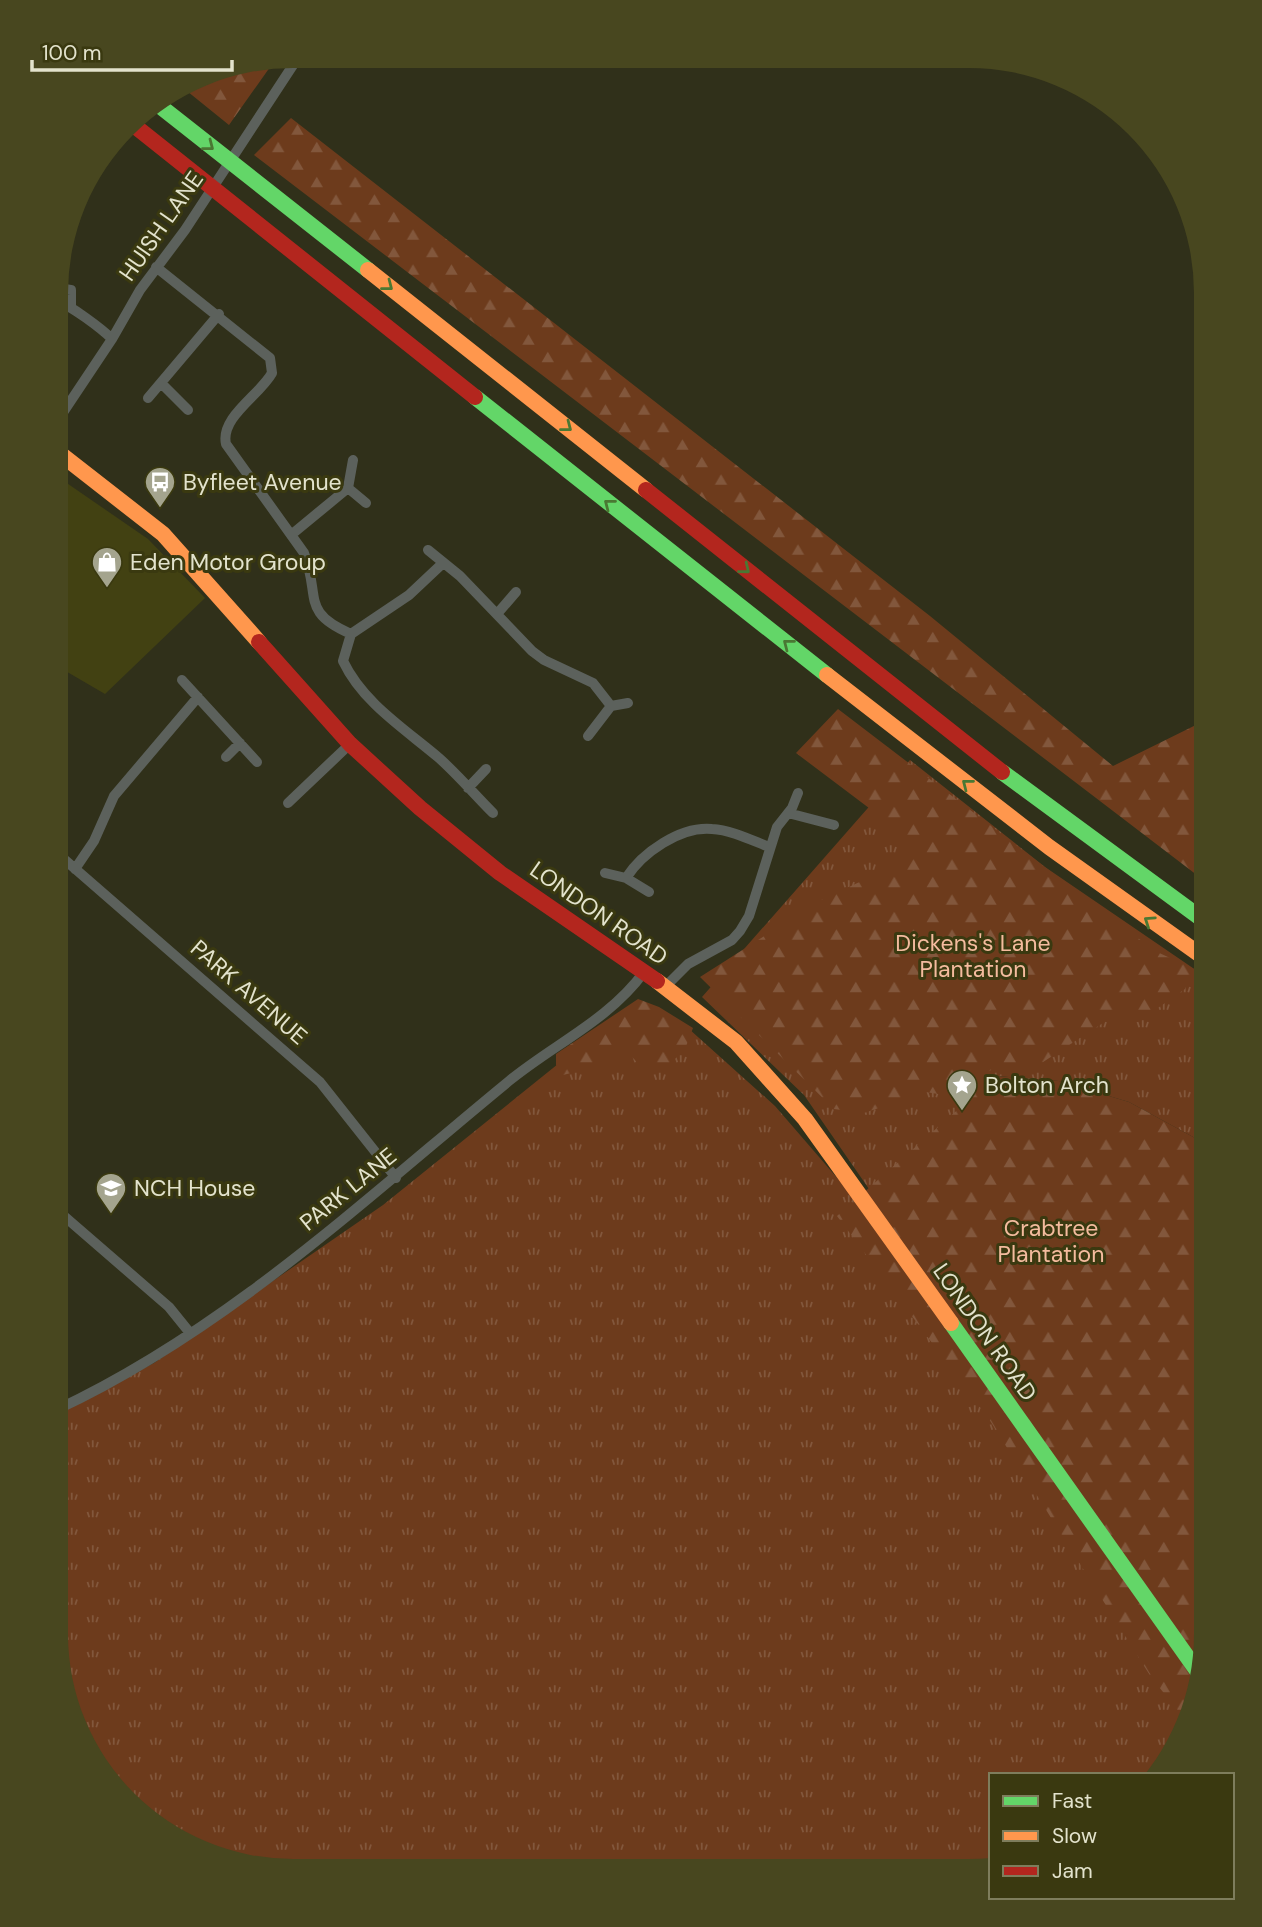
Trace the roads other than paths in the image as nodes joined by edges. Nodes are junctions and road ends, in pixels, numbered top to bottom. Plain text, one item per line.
1 (290, 69) edge
2 (164, 109) edge
3 (139, 130) edge
4 (156, 267) junction
5 (68, 290) edge
6 (68, 304) edge
7 (71, 305) junction
8 (219, 314) junction
9 (112, 339) junction
10 (161, 383) junction
11 (148, 398) dead end
12 (68, 405) edge
13 (188, 410) dead end
14 (68, 460) edge
15 (353, 460) dead end
16 (348, 488) junction
17 (366, 503) dead end
18 (290, 535) junction
19 (428, 550) dead end
20 (443, 563) junction
21 (516, 592) dead end
22 (497, 614) junction
23 (351, 634) junction
24 (182, 680) dead end
25 (198, 697) junction
26 (628, 703) dead end
27 (611, 706) junction
28 (589, 736) dead end
29 (240, 743) junction
30 (350, 744) junction
31 (226, 757) dead end
32 (257, 762) dead end
33 (486, 769) dead end
34 (468, 788) junction
35 (798, 793) dead end
36 (289, 804) dead end
37 (493, 813) dead end
38 (789, 813) junction
39 (834, 825) dead end
40 (769, 847) junction
41 (68, 863) edge
42 (75, 869) junction
43 (606, 873) dead end
44 (626, 878) junction
45 (649, 892) dead end
46 (1194, 913) edge
47 (1194, 951) edge
48 (644, 972) junction
49 (665, 988) junction
50 (396, 1178) junction
51 (68, 1220) edge
52 (190, 1333) junction
53 (68, 1404) edge
54 (1191, 1662) edge

1 - 4 street, HUISH LANE
2 -> 46 main road
47 -> 3 main road
4 - 8 street
4 - 9 street, HUISH LANE
5 - 7 street
6 - 7 street
7 - 9 street
8 - 10 street
8 - 18 street
9 - 12 street, HUISH LANE
10 - 11 street
10 - 13 street
14 - 30 main road, LONDON ROAD
15 - 16 street
16 - 17 street
16 - 18 street
18 - 23 street
19 - 20 street
20 - 22 street
20 - 23 street
21 - 22 street
22 - 27 street
23 - 34 street
24 - 25 street
25 - 29 street
25 - 42 street
26 - 27 street
27 - 28 street
29 - 31 street
29 - 32 street
30 - 36 street
30 - 48 main road, LONDON ROAD
33 - 34 street
34 - 37 street
35 - 38 street
38 - 39 street
38 - 40 street
40 - 44 street
40 - 49 street
41 - 42 street, PARK AVENUE
42 - 50 street, PARK AVENUE
43 - 44 street
44 - 45 street
48 - 49 main road, LONDON ROAD
48 - 50 street, PARK LANE
49 - 54 main road, LONDON ROAD
50 - 52 street, PARK LANE
51 - 52 street
52 - 53 street, PARK LANE

